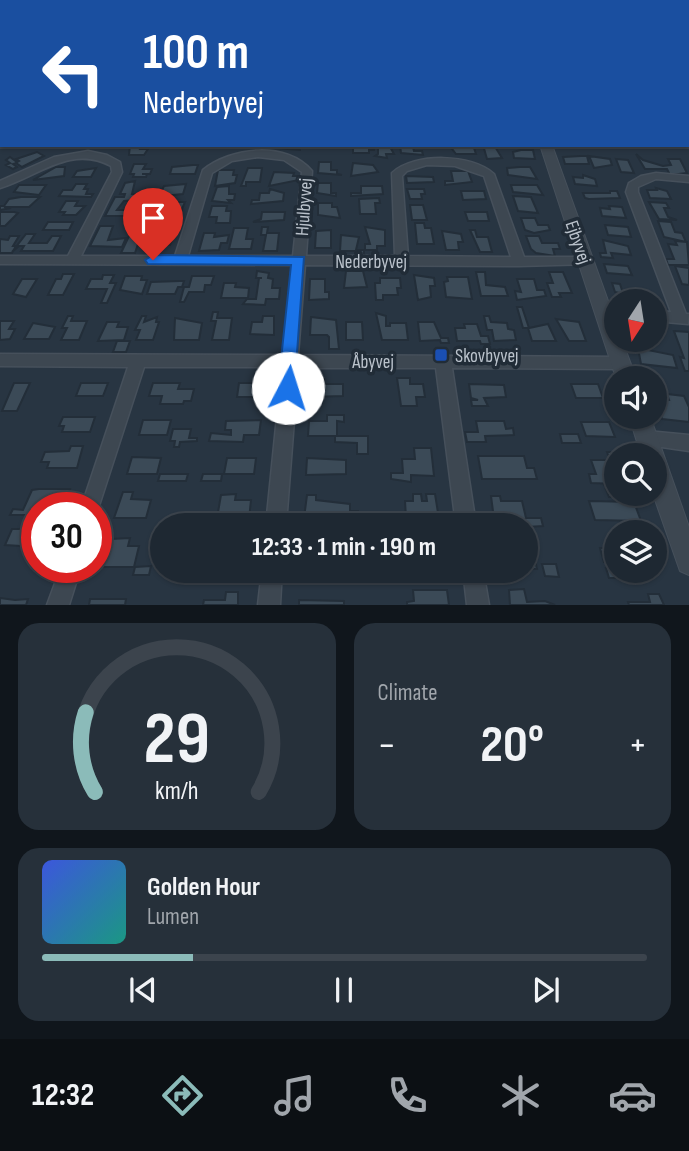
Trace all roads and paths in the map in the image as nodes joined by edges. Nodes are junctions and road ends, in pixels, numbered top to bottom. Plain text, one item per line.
1 (547, 147) edge
2 (689, 179) edge
3 (0, 185) edge
4 (0, 260) edge
5 (72, 260) junction
6 (180, 260) junction
7 (299, 260) junction
8 (402, 261) junction
9 (586, 261) junction
10 (519, 262) junction
11 (604, 299) edge
12 (667, 317) edge
13 (685, 319) edge
14 (0, 360) edge
15 (138, 361) junction
16 (290, 361) junction
17 (443, 362) junction
18 (604, 369) edge
19 (689, 443) edge
20 (667, 445) edge
21 (95, 492) edge
22 (667, 499) edge
23 (277, 513) edge
24 (464, 513) edge
25 (689, 562) edge
26 (66, 583) edge
27 (271, 583) edge
28 (475, 583) edge
29 (58, 605) edge
30 (269, 605) edge
31 (478, 605) edge

1 - 9 street, Ejbyvej
2 - 13 street
3 - 5 street
4 - 5 street, Nederbyvej
5 - 6 street, Nederbyvej
6 - 7 street, Nederbyvej
6 - 7 street, Hjulbyvej
7 - 8 street, Nederbyvej
7 - 16 street, Hjulbyvej
8 - 10 street, Nederbyvej
8 - 10 street
9 - 10 street, Nederbyvej
9 - 11 street, Ejbyvej
12 - 13 street
14 - 15 street, Åbyvej
15 - 16 street, Åbyvej
15 - 21 street
16 - 17 street, Åbyvej
16 - 23 street, Hjulbyvej
17 - 18 street, Åbyvej
17 - 24 street
19 - 20 street
22 - 25 street
26 - 29 street
27 - 30 street
28 - 31 street

